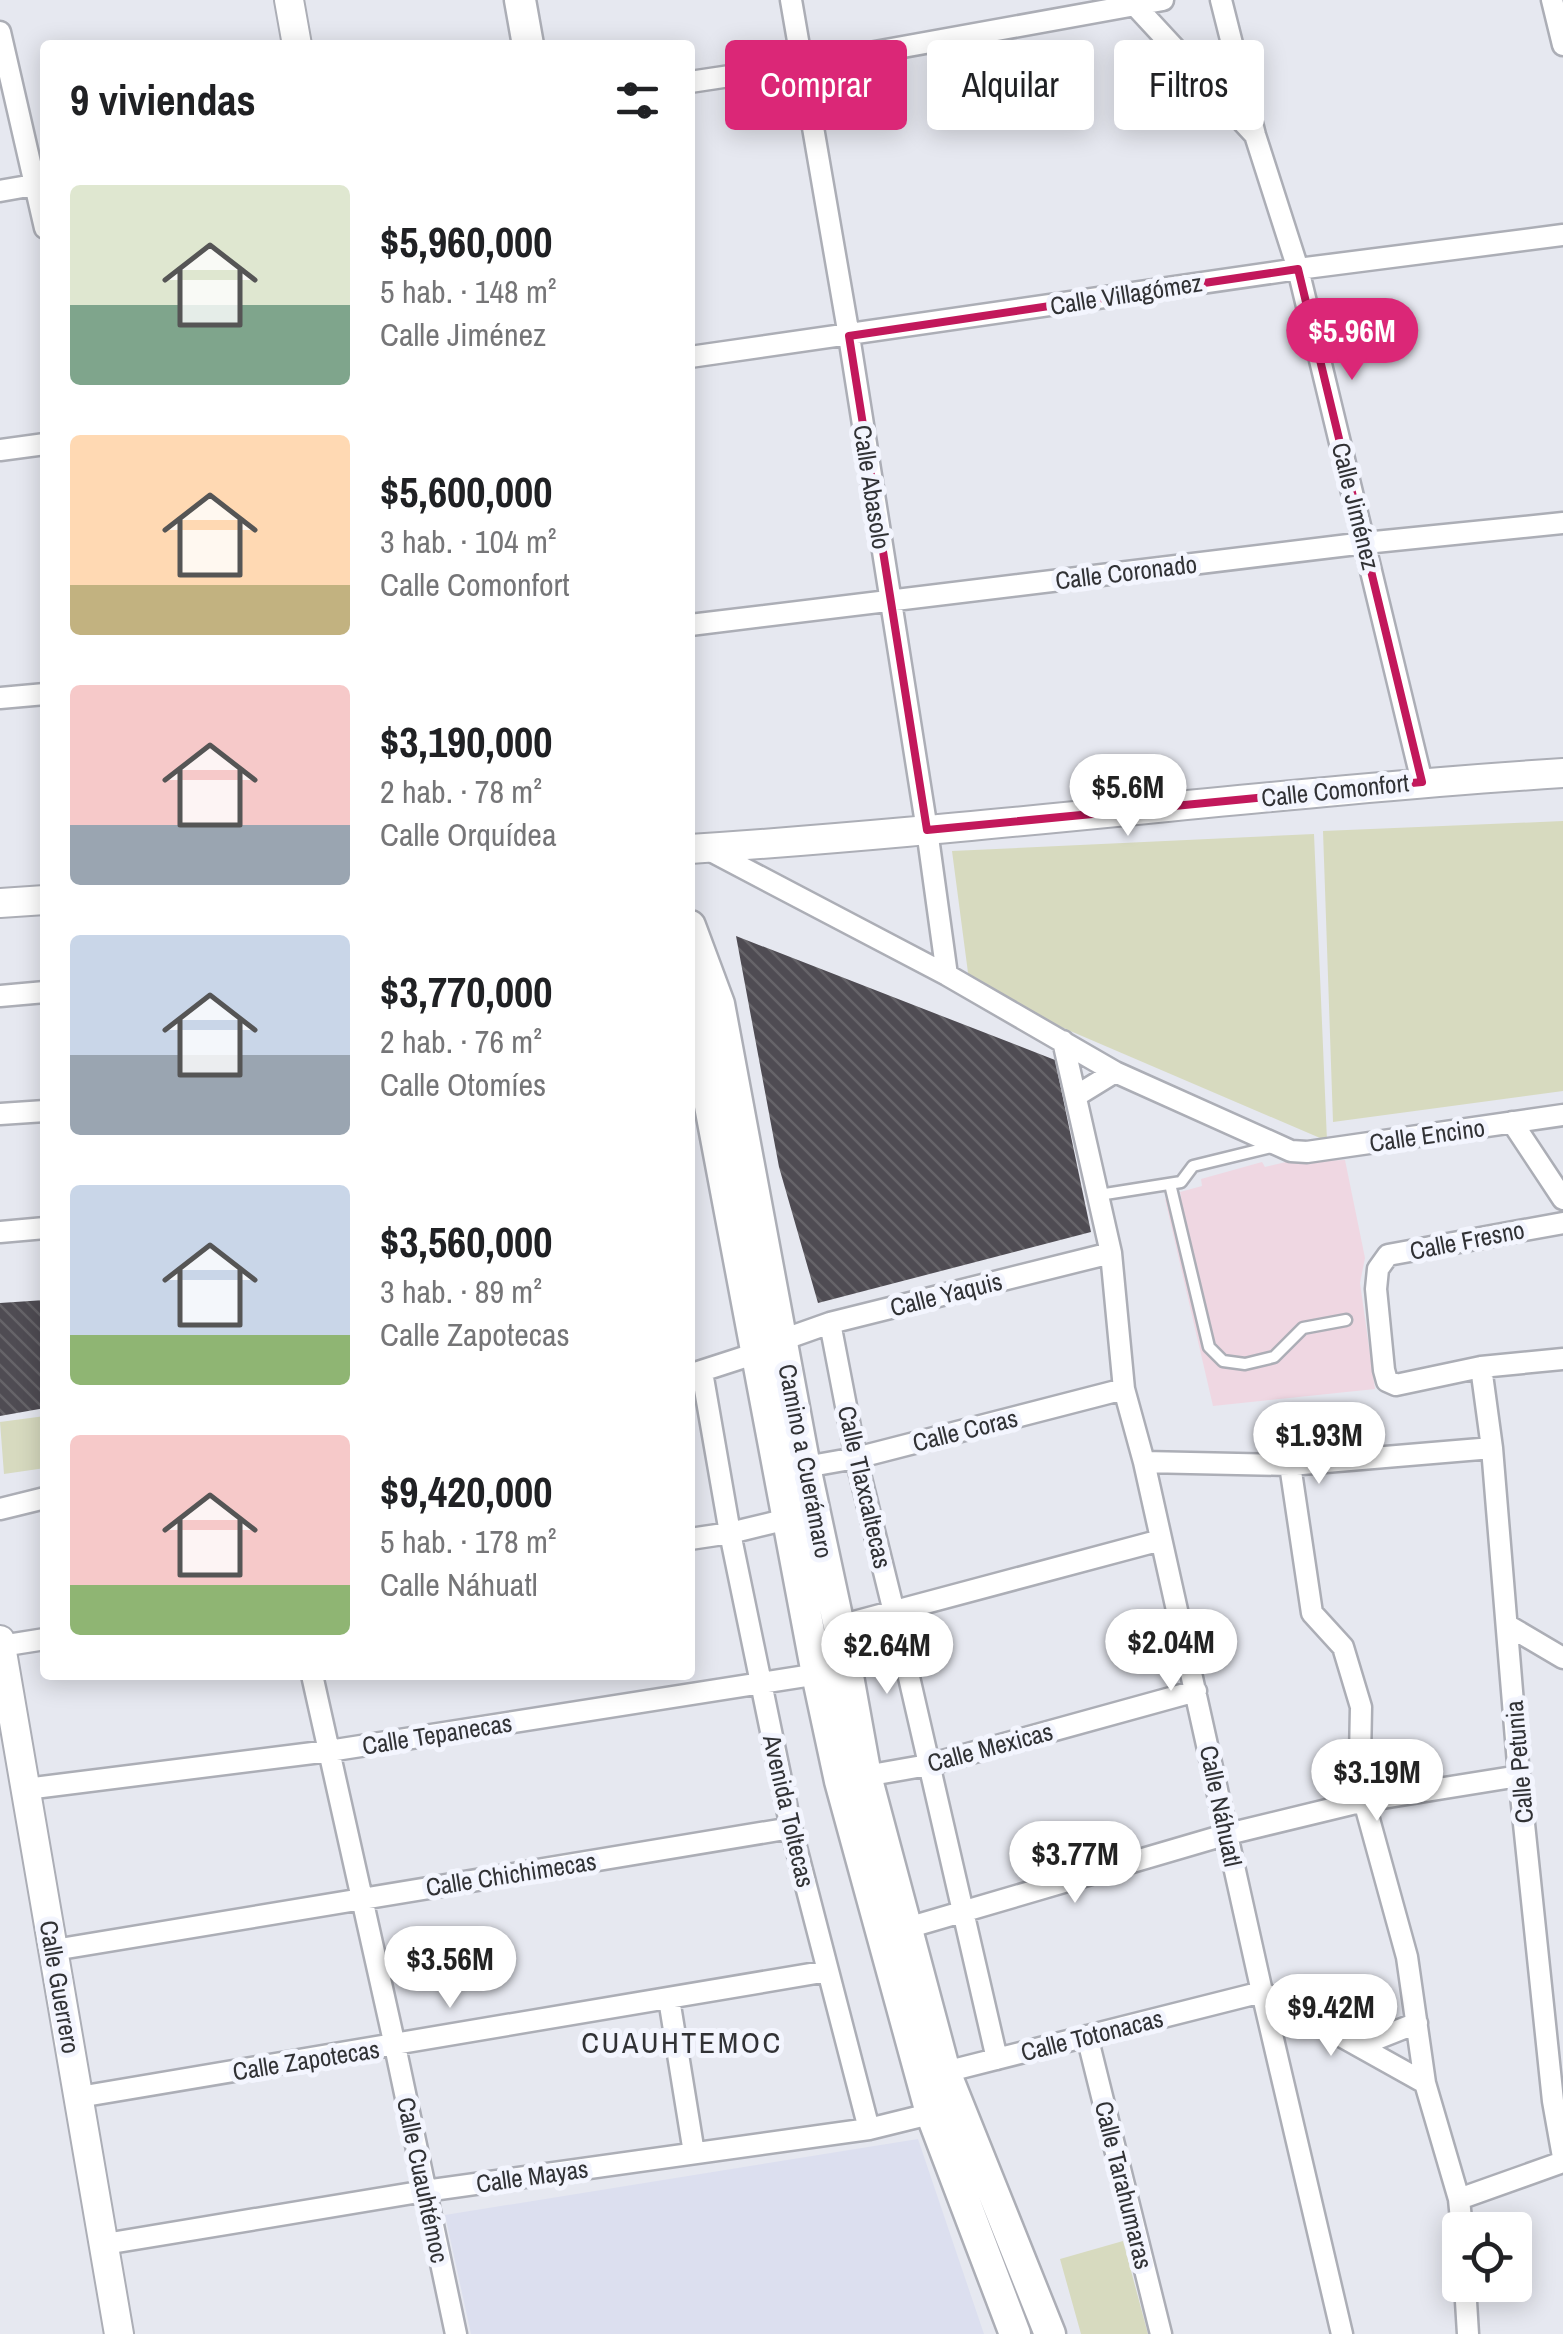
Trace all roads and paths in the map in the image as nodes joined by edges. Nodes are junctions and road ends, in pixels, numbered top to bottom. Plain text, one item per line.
1 (289, 0) edge
2 (520, 0) edge
3 (791, 0) edge
4 (1163, 0) edge
5 (1221, 0) edge
6 (1552, 0) edge
7 (1133, 2) edge
8 (0, 32) edge
9 (296, 40) edge
10 (527, 40) edge
11 (798, 40) edge
12 (907, 44) edge
13 (1563, 45) edge
14 (725, 76) edge
15 (695, 81) edge
16 (814, 130) edge
17 (1255, 135) junction
18 (40, 184) edge
19 (0, 191) edge
20 (1563, 235) edge
21 (1298, 269) junction
22 (849, 336) junction
23 (695, 357) edge
24 (40, 445) edge
25 (0, 450) edge
26 (1563, 523) edge
27 (1365, 543) junction
28 (890, 600) junction
29 (695, 623) edge
30 (40, 694) edge
31 (0, 698) edge
32 (1563, 773) edge
33 (1422, 782) junction
34 (927, 830) junction
35 (698, 849) edge
36 (40, 900) edge
37 (0, 903) edge
38 (948, 975) junction
39 (40, 992) edge
40 (0, 996) edge
41 (695, 1023) edge
42 (1063, 1041) junction
43 (1115, 1072) junction
44 (1076, 1096) junction
45 (40, 1111) edge
46 (0, 1114) edge
47 (1563, 1114) edge
48 (1512, 1122) junction
49 (1284, 1149) junction
50 (1170, 1184) junction
51 (1098, 1196) junction
52 (1563, 1199) edge
53 (1563, 1222) edge
54 (40, 1228) edge
55 (0, 1232) edge
56 (1110, 1253) junction
57 (1346, 1320) dead end
58 (830, 1324) junction
59 (769, 1346) junction
60 (1563, 1359) edge
61 (1480, 1367) junction
62 (696, 1373) edge
63 (1124, 1389) junction
64 (1492, 1448) junction
65 (856, 1458) junction
66 (1144, 1462) junction
67 (1290, 1465) junction
68 (805, 1467) junction
69 (40, 1499) edge
70 (0, 1509) edge
71 (803, 1516) junction
72 (730, 1533) junction
73 (695, 1538) edge
74 (1161, 1540) junction
75 (894, 1612) junction
76 (1507, 1624) junction
77 (839, 1626) junction
78 (40, 1639) edge
79 (0, 1643) edge
80 (1563, 1658) edge
81 (832, 1673) junction
82 (313, 1680) edge
83 (761, 1683) junction
84 (1196, 1691) junction
85 (328, 1751) junction
86 (928, 1764) junction
87 (1519, 1776) junction
88 (853, 1778) junction
89 (26, 1789) junction
90 (1357, 1803) junction
91 (790, 1828) junction
92 (1228, 1834) junction
93 (362, 1898) junction
94 (964, 1913) junction
95 (908, 1928) junction
96 (54, 1950) junction
97 (828, 1971) junction
98 (1262, 1992) junction
99 (669, 1998) junction
100 (1416, 2023) junction
101 (1087, 2036) junction
102 (395, 2046) junction
103 (1359, 2046) junction
104 (997, 2059) junction
105 (933, 2075) junction
106 (1425, 2083) junction
107 (79, 2097) junction
108 (945, 2110) junction
109 (869, 2129) junction
110 (1562, 2150) edge
111 (694, 2154) junction
112 (425, 2190) junction
113 (1459, 2199) junction
114 (1460, 2212) edge
115 (104, 2244) junction
116 (1467, 2302) edge
117 (119, 2334) edge
118 (456, 2334) edge
119 (1015, 2334) edge
120 (1050, 2334) edge
121 (1161, 2334) edge
122 (1342, 2334) edge
123 (1468, 2334) edge

1 - 9 street
2 - 10 main road
3 - 11 street, Calle Abasolo
4 - 7 street
5 - 17 street, Calle Jiménez
6 - 13 street
7 - 12 street
7 - 17 street
8 - 18 street
14 - 15 street
16 - 22 street, Calle Abasolo
17 - 21 street, Calle Jiménez
18 - 19 street
20 - 21 street, Calle Villagómez
21 - 22 street, Calle Villagómez
21 - 27 street, Calle Jiménez
22 - 23 street, Calle Villagómez
22 - 28 street, Calle Abasolo
24 - 25 street
26 - 27 street, Calle Coronado
27 - 28 street, Calle Coronado
27 - 33 street, Calle Jiménez
28 - 29 street, Calle Coronado
28 - 34 street, Calle Abasolo
30 - 31 street
32 - 33 street, Calle Comonfort
33 - 34 street, Calle Comonfort
34 - 35 street, Calle Comonfort
34 - 38 street, Calle Abasolo
35 - 38 street
36 - 37 street
38 - 42 street
39 - 40 street
41 - 59 main road, Camino a Cuerámaro
42 - 43 street
42 - 44 street, Calle Náhuatl
43 - 44 street
43 - 49 street
44 - 51 street, Calle Náhuatl
45 - 46 street
47 - 48 street, Calle Encino
48 - 49 street, Calle Encino
48 - 52 street
49 - 50 lane, Calle Encino
50 - 51 lane, Calle Encino
50 - 57 lane
51 - 56 street, Calle Náhuatl
53 - 61 street, Calle Fresno
54 - 55 street
56 - 58 street, Calle Yaquis
56 - 63 street, Calle Náhuatl
58 - 59 street, Calle Yaquis
58 - 65 street, Calle Tlaxcaltecas
59 - 62 street, Calle Yaquis
59 - 68 main road, Camino a Cuerámaro
59 - 71 main road, Camino a Cuerámaro
60 - 61 street
61 - 64 street, Calle Petunia
62 - 72 street, Avenida Toltecas
63 - 65 street, Calle Coras
63 - 66 street, Calle Náhuatl
64 - 67 street
64 - 76 street, Calle Petunia
65 - 68 street, Calle Coras
65 - 75 street, Calle Tlaxcaltecas
66 - 67 street
66 - 74 street, Calle Náhuatl
67 - 90 street
68 - 71 main road, Camino a Cuerámaro
69 - 70 street
71 - 72 street
71 - 77 main road, Camino a Cuerámaro
71 - 81 main road, Camino a Cuerámaro
72 - 73 street
72 - 83 street, Avenida Toltecas
74 - 75 street
74 - 84 street, Calle Náhuatl
75 - 77 street
75 - 86 street, Calle Tlaxcaltecas
76 - 80 street
76 - 87 street, Calle Petunia
77 - 81 main road, Camino a Cuerámaro
78 - 79 street
79 - 89 street, Calle Guerrero
81 - 83 street, Calle Tepanecas
81 - 88 main road, Camino a Cuerámaro
82 - 85 street, Calle Cuauhtémoc
83 - 85 street, Calle Tepanecas
83 - 91 street, Avenida Toltecas
84 - 86 street, Calle Mexicas
84 - 92 street, Calle Náhuatl
85 - 89 street, Calle Tepanecas
85 - 93 street, Calle Cuauhtémoc
86 - 88 street, Calle Mexicas
86 - 94 street, Calle Tlaxcaltecas
87 - 90 street
87 - 110 street, Calle Petunia
88 - 95 main road, Camino a Cuerámaro
88 - 105 main road, Camino a Cuerámaro
89 - 96 street, Calle Guerrero
90 - 92 street
90 - 100 street
91 - 93 street, Calle Chichimecas
91 - 97 street, Avenida Toltecas
92 - 94 street
92 - 98 street, Calle Náhuatl
93 - 96 street, Calle Chichimecas
93 - 102 street, Calle Cuauhtémoc
94 - 95 street
94 - 104 street, Calle Tlaxcaltecas
95 - 105 main road, Camino a Cuerámaro
96 - 107 street, Calle Guerrero
97 - 99 street, Calle Zapotecas
97 - 109 street, Avenida Toltecas
98 - 101 street, Calle Totonacas
98 - 103 street
98 - 122 street, Calle Náhuatl
99 - 102 street, Calle Zapotecas
99 - 111 street
100 - 103 street
100 - 106 street
101 - 104 street, Calle Totonacas
101 - 121 street, Calle Tarahumaras
102 - 107 street, Calle Zapotecas
102 - 112 street, Calle Cuauhtémoc
103 - 106 street
104 - 105 street, Calle Totonacas
105 - 108 main road, Camino a Cuerámaro
106 - 113 street
107 - 115 street, Calle Guerrero
108 - 109 street, Calle Mayas
108 - 119 main road, Camino a Cuerámaro
108 - 120 main road, Camino a Cuerámaro
109 - 111 street, Calle Mayas
110 - 113 street
111 - 112 street, Calle Mayas
112 - 115 street, Calle Mayas
112 - 118 street, Calle Cuauhtémoc
113 - 114 street
115 - 117 street, Calle Guerrero
116 - 123 street

